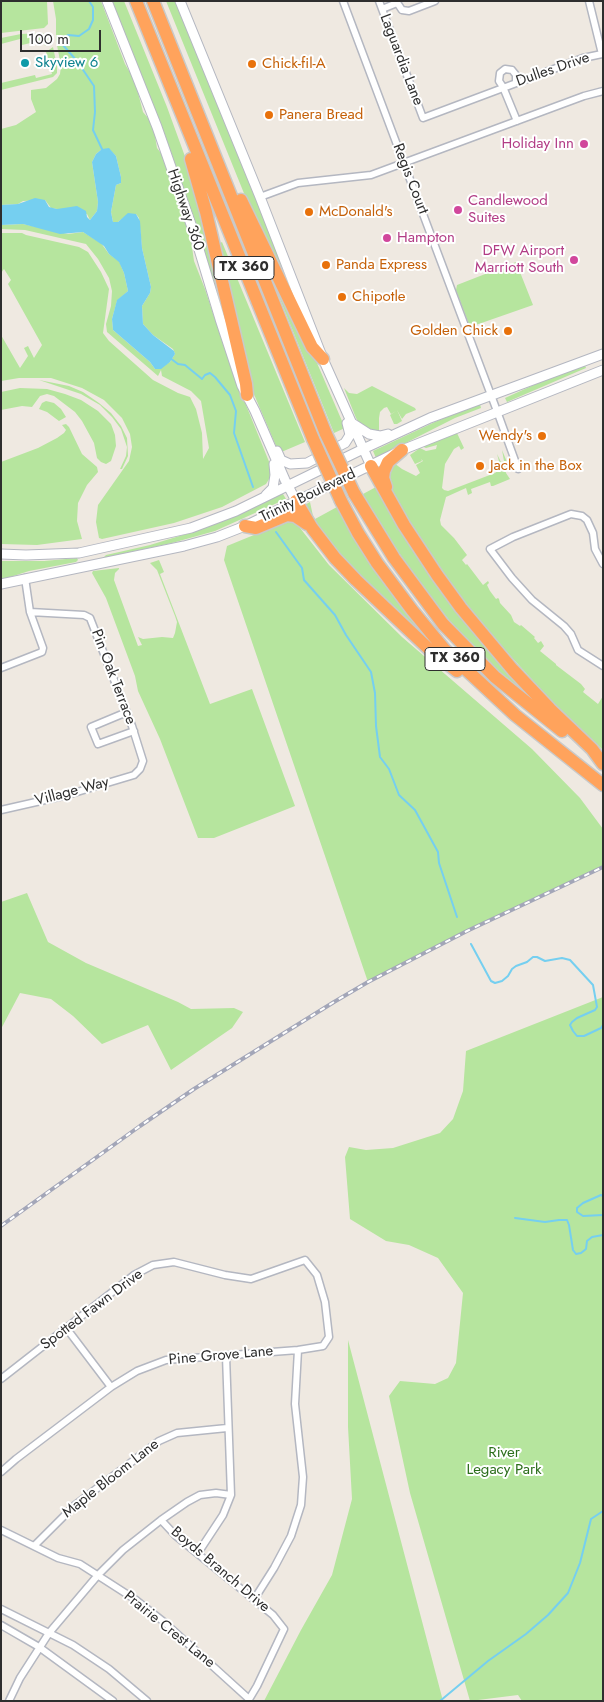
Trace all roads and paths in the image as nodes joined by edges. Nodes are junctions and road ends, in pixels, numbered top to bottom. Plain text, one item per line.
1 (107, 1) edge
2 (136, 1) edge
3 (153, 1) edge
4 (180, 1) edge
5 (343, 1) edge
6 (379, 1) edge
7 (435, 1) edge
8 (589, 1) edge
9 (396, 2) edge
10 (382, 9) junction
11 (516, 83) junction
12 (506, 86) junction
13 (603, 91) edge
14 (175, 98) junction
15 (517, 121) junction
16 (214, 150) junction
17 (404, 164) junction
18 (260, 197) junction
19 (603, 354) edge
20 (323, 359) junction
21 (603, 370) edge
22 (247, 395) junction
23 (492, 395) junction
24 (497, 410) junction
25 (346, 411) junction
26 (351, 422) junction
27 (400, 432) junction
28 (264, 433) junction
29 (363, 449) junction
30 (402, 450) junction
31 (275, 459) junction
32 (371, 466) junction
33 (518, 468) dead end
34 (288, 486) junction
35 (260, 499) junction
36 (296, 501) junction
37 (391, 501) junction
38 (245, 526) junction
39 (312, 528) junction
40 (1, 554) edge
41 (603, 564) edge
42 (25, 578) junction
43 (1, 584) edge
44 (30, 612) junction
45 (603, 666) edge
46 (1, 668) edge
47 (500, 702) junction
48 (127, 712) junction
49 (134, 731) junction
50 (603, 764) edge
51 (140, 769) joint
52 (603, 785) edge
53 (1, 810) edge
54 (305, 1260) joint
55 (67, 1329) junction
56 (298, 1350) junction
57 (226, 1356) junction
58 (1, 1379) edge
59 (111, 1387) junction
60 (228, 1428) junction
61 (1, 1472) edge
62 (231, 1495) junction
63 (161, 1520) junction
64 (1, 1530) edge
65 (34, 1546) junction
66 (198, 1553) junction
67 (98, 1575) junction
68 (255, 1598) junction
69 (1, 1609) edge
70 (1, 1625) edge
71 (49, 1633) junction
72 (39, 1647) junction
73 (249, 1700) edge
74 (10, 1701) edge
75 (113, 1701) edge
76 (147, 1701) edge

1 - 22 main road, Highway 360
2 - 14 highway, TX 360
3 - 16 highway, TX 360
4 - 18 main road
5 - 17 street, Regis Court
6 - 10 street, Laguardia Lane
7 - 9 street
8 - 11 street, Dulles Drive
9 - 10 street
10 - 12 street, Laguardia Lane
11 - 12 street, Dulles Drive
11 - 12 street
12 - 15 street
13 - 15 street
14 - 22 highway
14 - 47 highway, TX 360, bridge
15 - 17 street
16 - 20 highway
16 - 50 highway, TX 360, bridge
17 - 18 street
17 - 23 street, Regis Court
18 - 20 main road
19 - 23 main road, Trinity Boulevard
20 - 25 main road
21 - 24 main road, Trinity Boulevard
22 - 28 main road, Highway 360
23 - 24 street, Regis Court
23 - 27 main road, Trinity Boulevard
24 - 30 main road, Trinity Boulevard
24 - 33 street, Regis Court
25 - 26 main road
25 - 28 main road
26 - 27 main road
26 - 29 main road
27 - 29 main road, Trinity Boulevard
28 - 31 main road, Highway 360
29 - 32 main road
29 - 34 main road, Trinity Boulevard
30 - 32 main road, Trinity Boulevard
30 - 37 highway
31 - 34 main road, Highway 360
31 - 35 main road
32 - 36 main road, Trinity Boulevard
32 - 37 highway
34 - 35 main road, Trinity Boulevard
34 - 36 main road, Highway 360
35 - 40 main road, Trinity Boulevard
36 - 38 main road, Trinity Boulevard
36 - 39 highway
37 - 50 highway
38 - 39 highway
38 - 42 main road, Trinity Boulevard
39 - 47 highway
41 - 45 street
42 - 43 main road, Trinity Boulevard
42 - 44 street
44 - 46 street
44 - 48 street, Pin Oak Terrace
47 - 52 highway, TX 360
48 - 49 street, Pin Oak Terrace
48 - 49 street
49 - 51 street, Pin Oak Terrace
51 - 53 street, Village Way
54 - 55 street, Spotted Fawn Drive
54 - 56 street, Pine Grove Lane
55 - 58 street, Spotted Fawn Drive
55 - 59 street
56 - 57 street, Pine Grove Lane
56 - 68 street
57 - 59 street, Pine Grove Lane
57 - 60 street
59 - 61 street, Pine Grove Lane
60 - 62 street
60 - 65 street, Maple Bloom Lane
62 - 63 street
62 - 66 street
63 - 66 street, Boyds Branch Drive
63 - 67 street
64 - 65 street, Prairie Crest Lane
65 - 67 street, Prairie Crest Lane
66 - 68 street, Boyds Branch Drive
67 - 71 street
67 - 73 street, Prairie Crest Lane
68 - 73 street, Boyds Branch Drive
69 - 71 street
70 - 72 street
71 - 72 street
71 - 76 street
72 - 74 street
72 - 75 street

